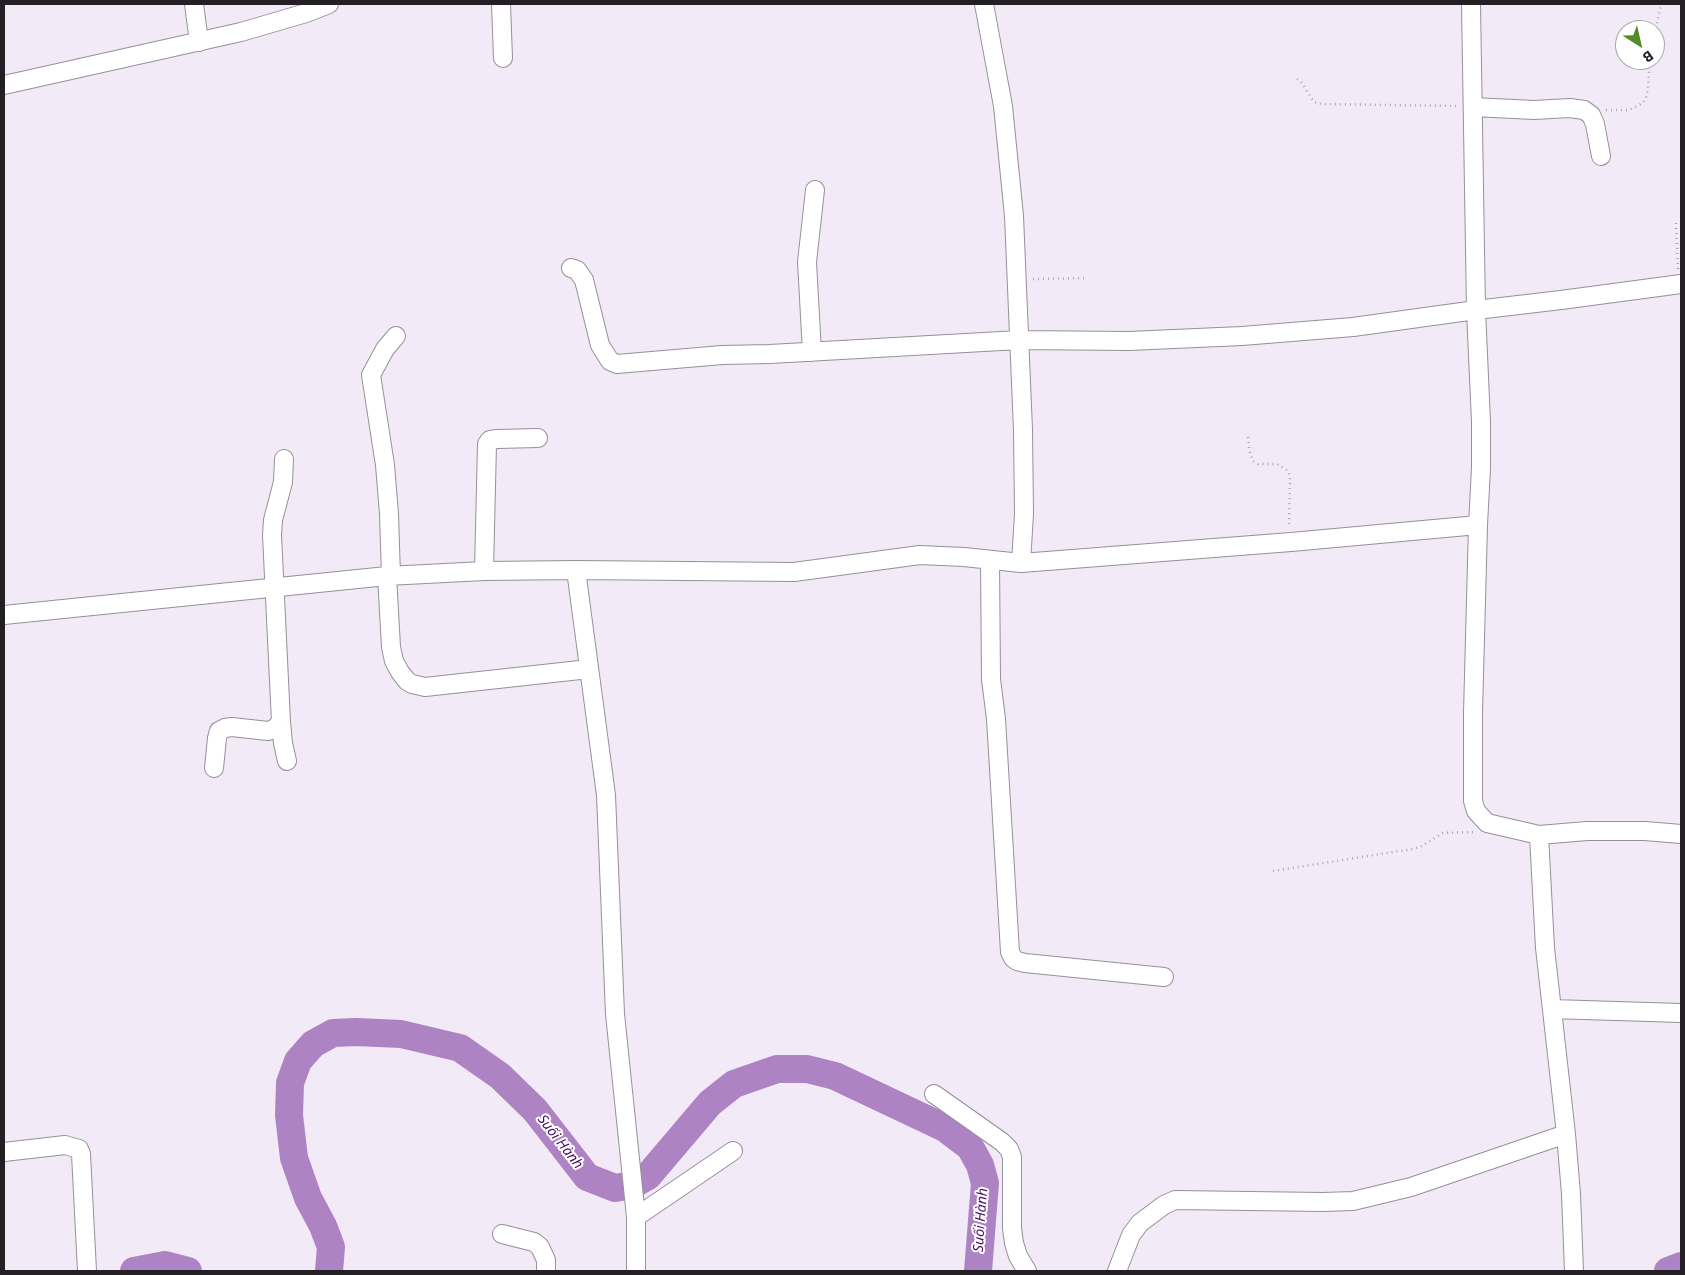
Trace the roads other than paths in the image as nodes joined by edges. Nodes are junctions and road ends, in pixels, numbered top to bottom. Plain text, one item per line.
1 (194, 4) edge
2 (329, 4) edge
3 (501, 4) edge
4 (984, 4) edge
5 (1472, 4) edge
6 (306, 8) edge
7 (199, 42) junction
8 (503, 58) dead end
9 (4, 85) edge
10 (1474, 106) junction
11 (1602, 156) dead end
12 (815, 190) dead end
13 (571, 268) dead end
14 (1678, 285) edge
15 (1476, 310) junction
16 (396, 336) dead end
17 (1019, 340) junction
18 (812, 352) junction
19 (538, 438) dead end
20 (284, 459) dead end
21 (1478, 525) junction
22 (990, 561) junction
23 (1021, 563) junction
24 (576, 570) junction
25 (484, 571) junction
26 (389, 576) junction
27 (274, 586) junction
28 (4, 615) edge
29 (589, 669) junction
30 (281, 722) junction
31 (288, 761) dead end
32 (214, 768) dead end
33 (1681, 834) edge
34 (1539, 835) junction
35 (1164, 977) dead end
36 (1552, 1009) junction
37 (1681, 1013) edge
38 (934, 1094) dead end
39 (1566, 1134) junction
40 (733, 1151) dead end
41 (4, 1152) edge
42 (636, 1217) junction
43 (502, 1234) dead end
44 (84, 1270) edge
45 (546, 1271) edge
46 (636, 1271) edge
47 (1027, 1271) edge
48 (1116, 1271) edge
49 (1574, 1271) edge

1 - 7 street
2 - 6 street
3 - 8 street
4 - 17 street
5 - 10 street
6 - 7 street
7 - 9 street
10 - 11 street
10 - 15 street
12 - 18 street
13 - 18 street
14 - 15 street
15 - 17 street
15 - 21 street
16 - 26 street
17 - 18 street
17 - 23 street
19 - 25 street
20 - 27 street
21 - 23 street
21 - 34 street
22 - 23 street
22 - 24 street
22 - 35 street
24 - 25 street
24 - 29 street
25 - 26 street
26 - 27 street
26 - 29 street
27 - 28 street
27 - 30 street
29 - 42 street
30 - 31 street
30 - 32 street
33 - 34 street
34 - 36 street
36 - 37 street
36 - 39 street
38 - 47 street
39 - 48 street
39 - 49 street
40 - 42 street
41 - 44 street
42 - 46 street
43 - 45 street

